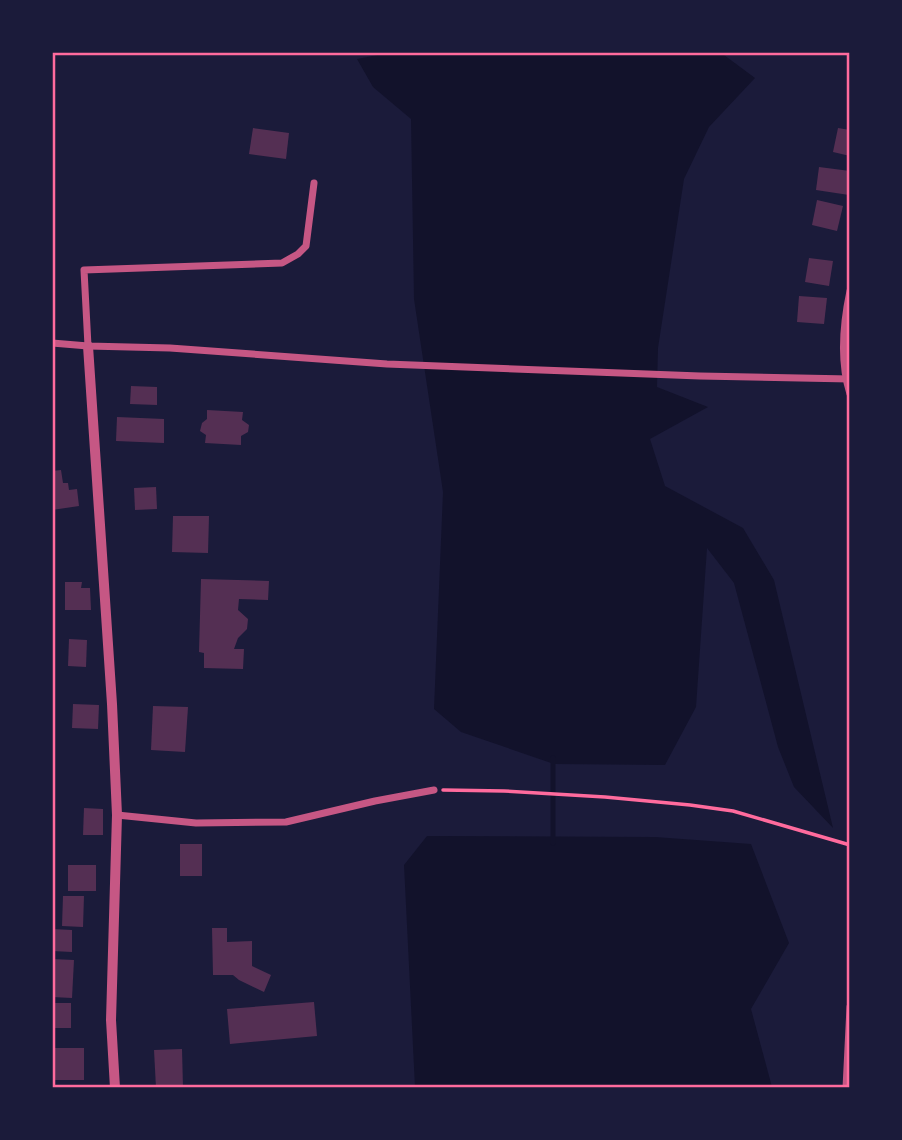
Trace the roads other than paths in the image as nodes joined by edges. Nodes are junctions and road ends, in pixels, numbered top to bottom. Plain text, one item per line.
1 (314, 184) dead end
2 (849, 294) edge
3 (52, 343) edge
4 (88, 346) junction
5 (847, 379) edge
6 (849, 394) edge
7 (434, 790) road end
8 (117, 815) junction
9 (849, 1007) edge
10 (115, 1087) edge
11 (846, 1087) edge

1 - 4 street
2 - 5 street
3 - 4 street
4 - 5 street
4 - 8 street
5 - 6 street
7 - 8 street
8 - 10 street
9 - 11 street

